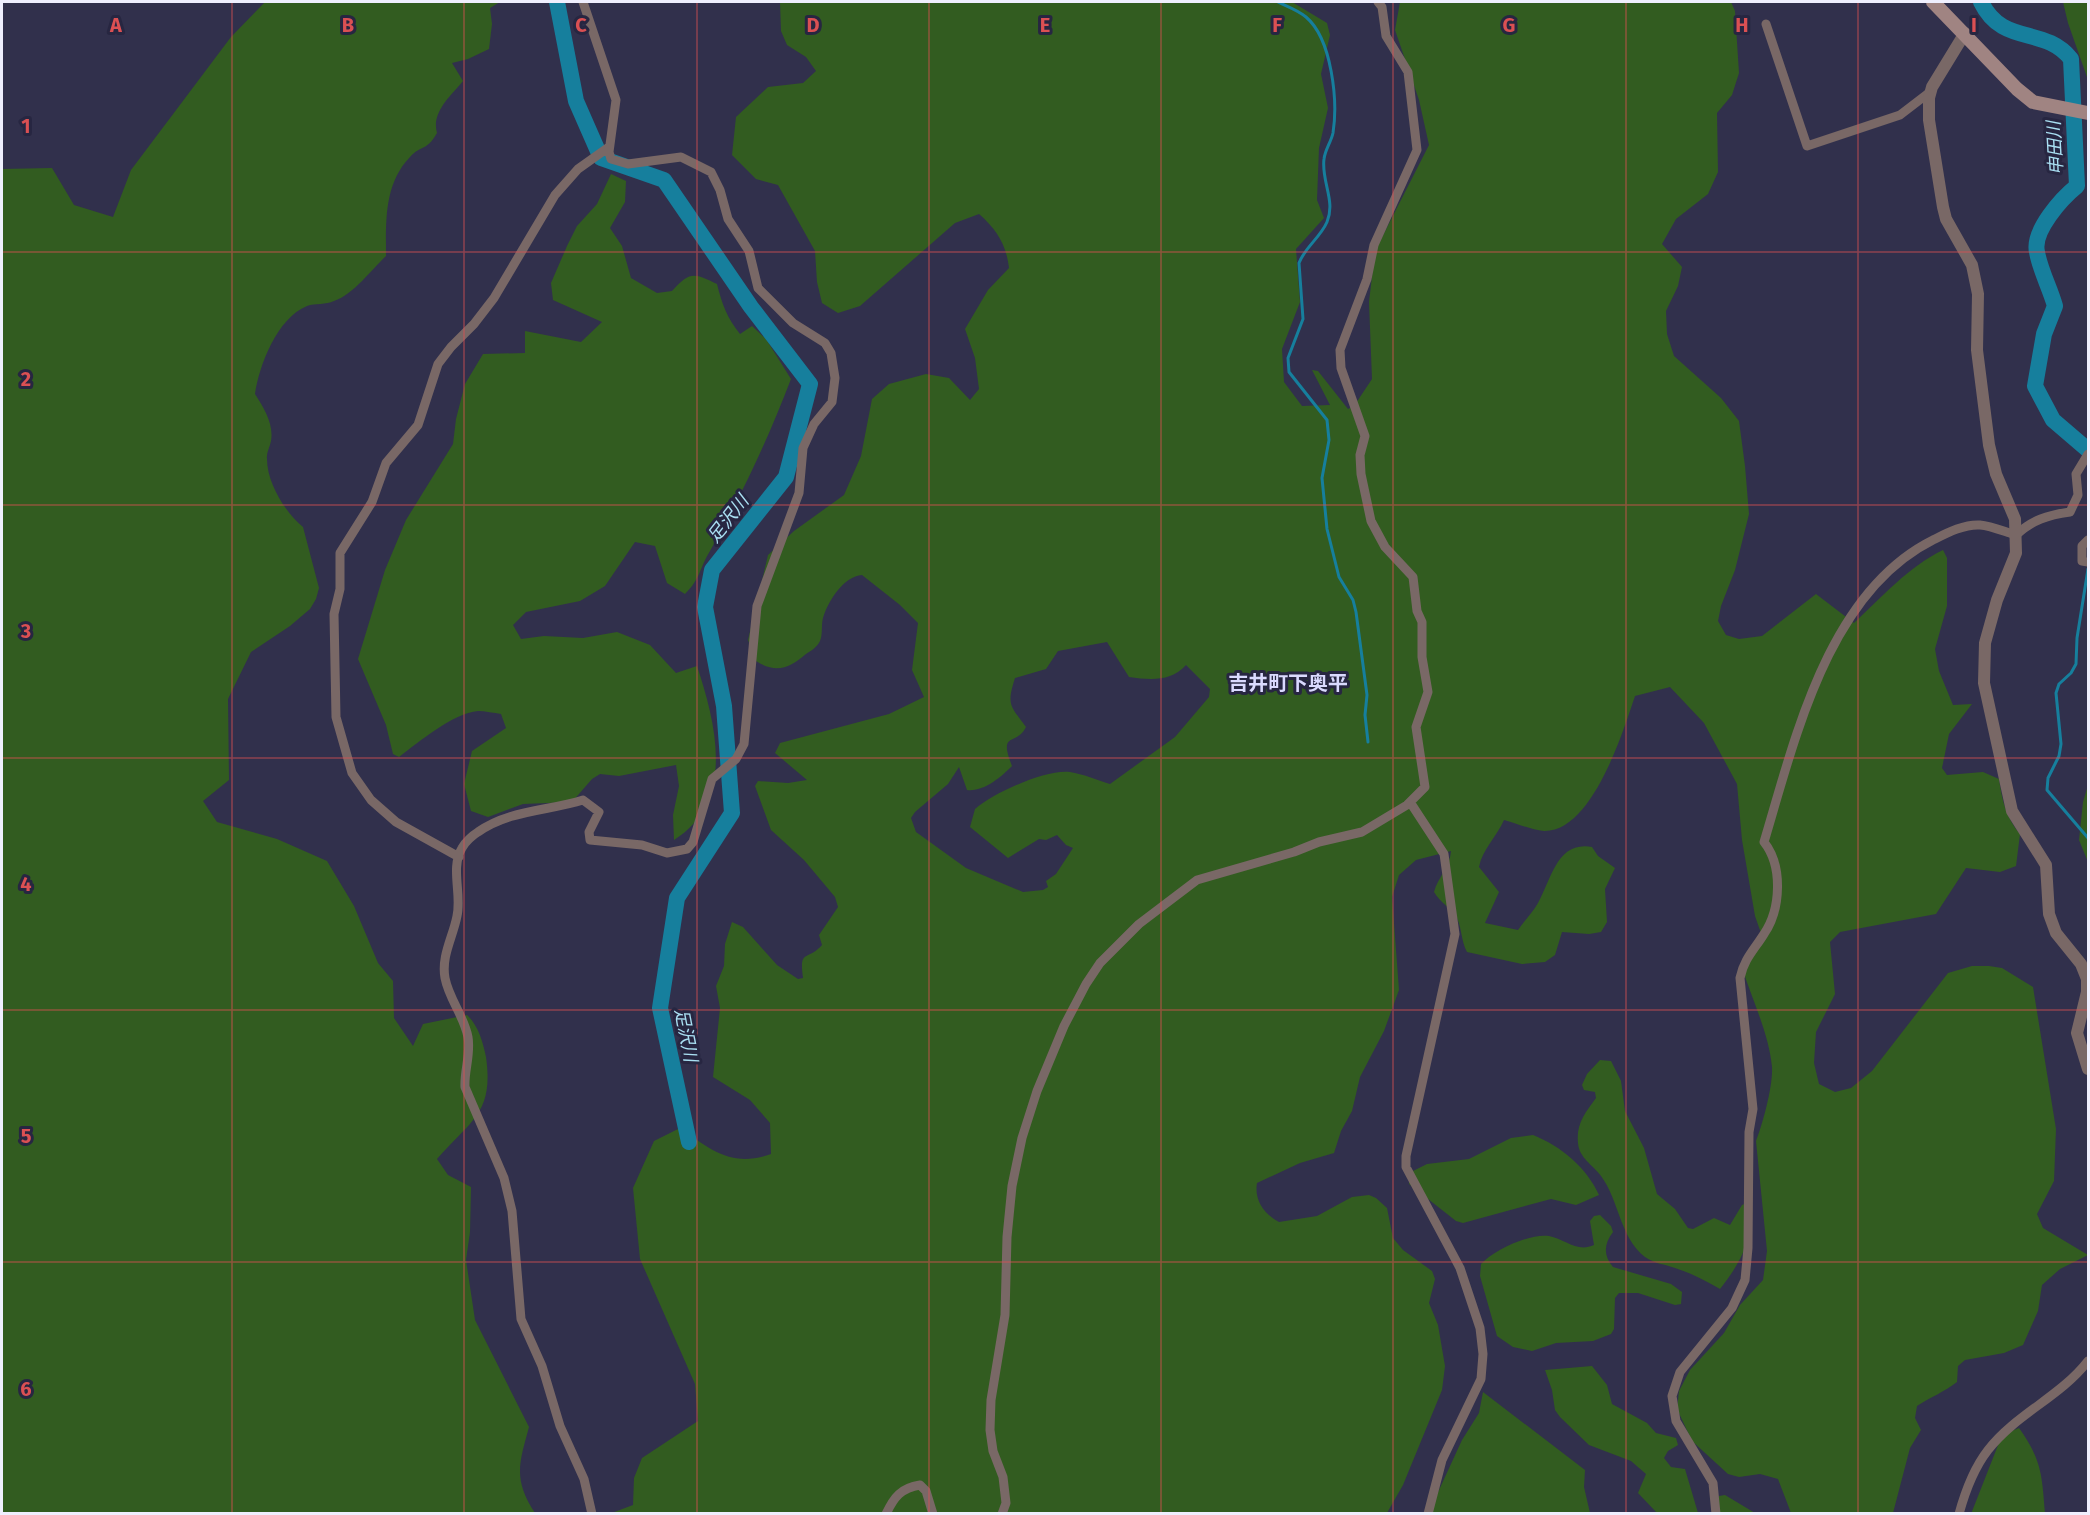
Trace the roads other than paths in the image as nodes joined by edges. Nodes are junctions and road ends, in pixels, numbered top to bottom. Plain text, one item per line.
1 (583, 2) edge
2 (1378, 2) edge
3 (1933, 2) edge
4 (1766, 24) dead end
5 (1965, 33) junction
6 (1930, 92) junction
7 (2084, 112) edge
8 (609, 147) junction
9 (2088, 454) edge
10 (2078, 495) junction
11 (2088, 495) edge
12 (2016, 535) junction
13 (2088, 540) edge
14 (2088, 562) edge
15 (1410, 802) junction
16 (459, 857) junction
17 (2088, 1069) edge
18 (2088, 1361) edge
19 (592, 1514) edge
20 (886, 1514) edge
21 (933, 1514) edge
22 (1002, 1514) edge
23 (1428, 1514) edge
24 (1716, 1514) edge
25 (1959, 1514) edge

1 - 8 street
2 - 15 street
3 - 5 main road
4 - 6 street
5 - 6 street
5 - 7 main road
6 - 12 street
8 - 16 street
8 - 16 street
9 - 10 street
10 - 11 street
10 - 12 street
12 - 17 street
12 - 24 street
13 - 14 street
15 - 22 street
15 - 23 street
16 - 19 street
18 - 25 street
20 - 21 street

